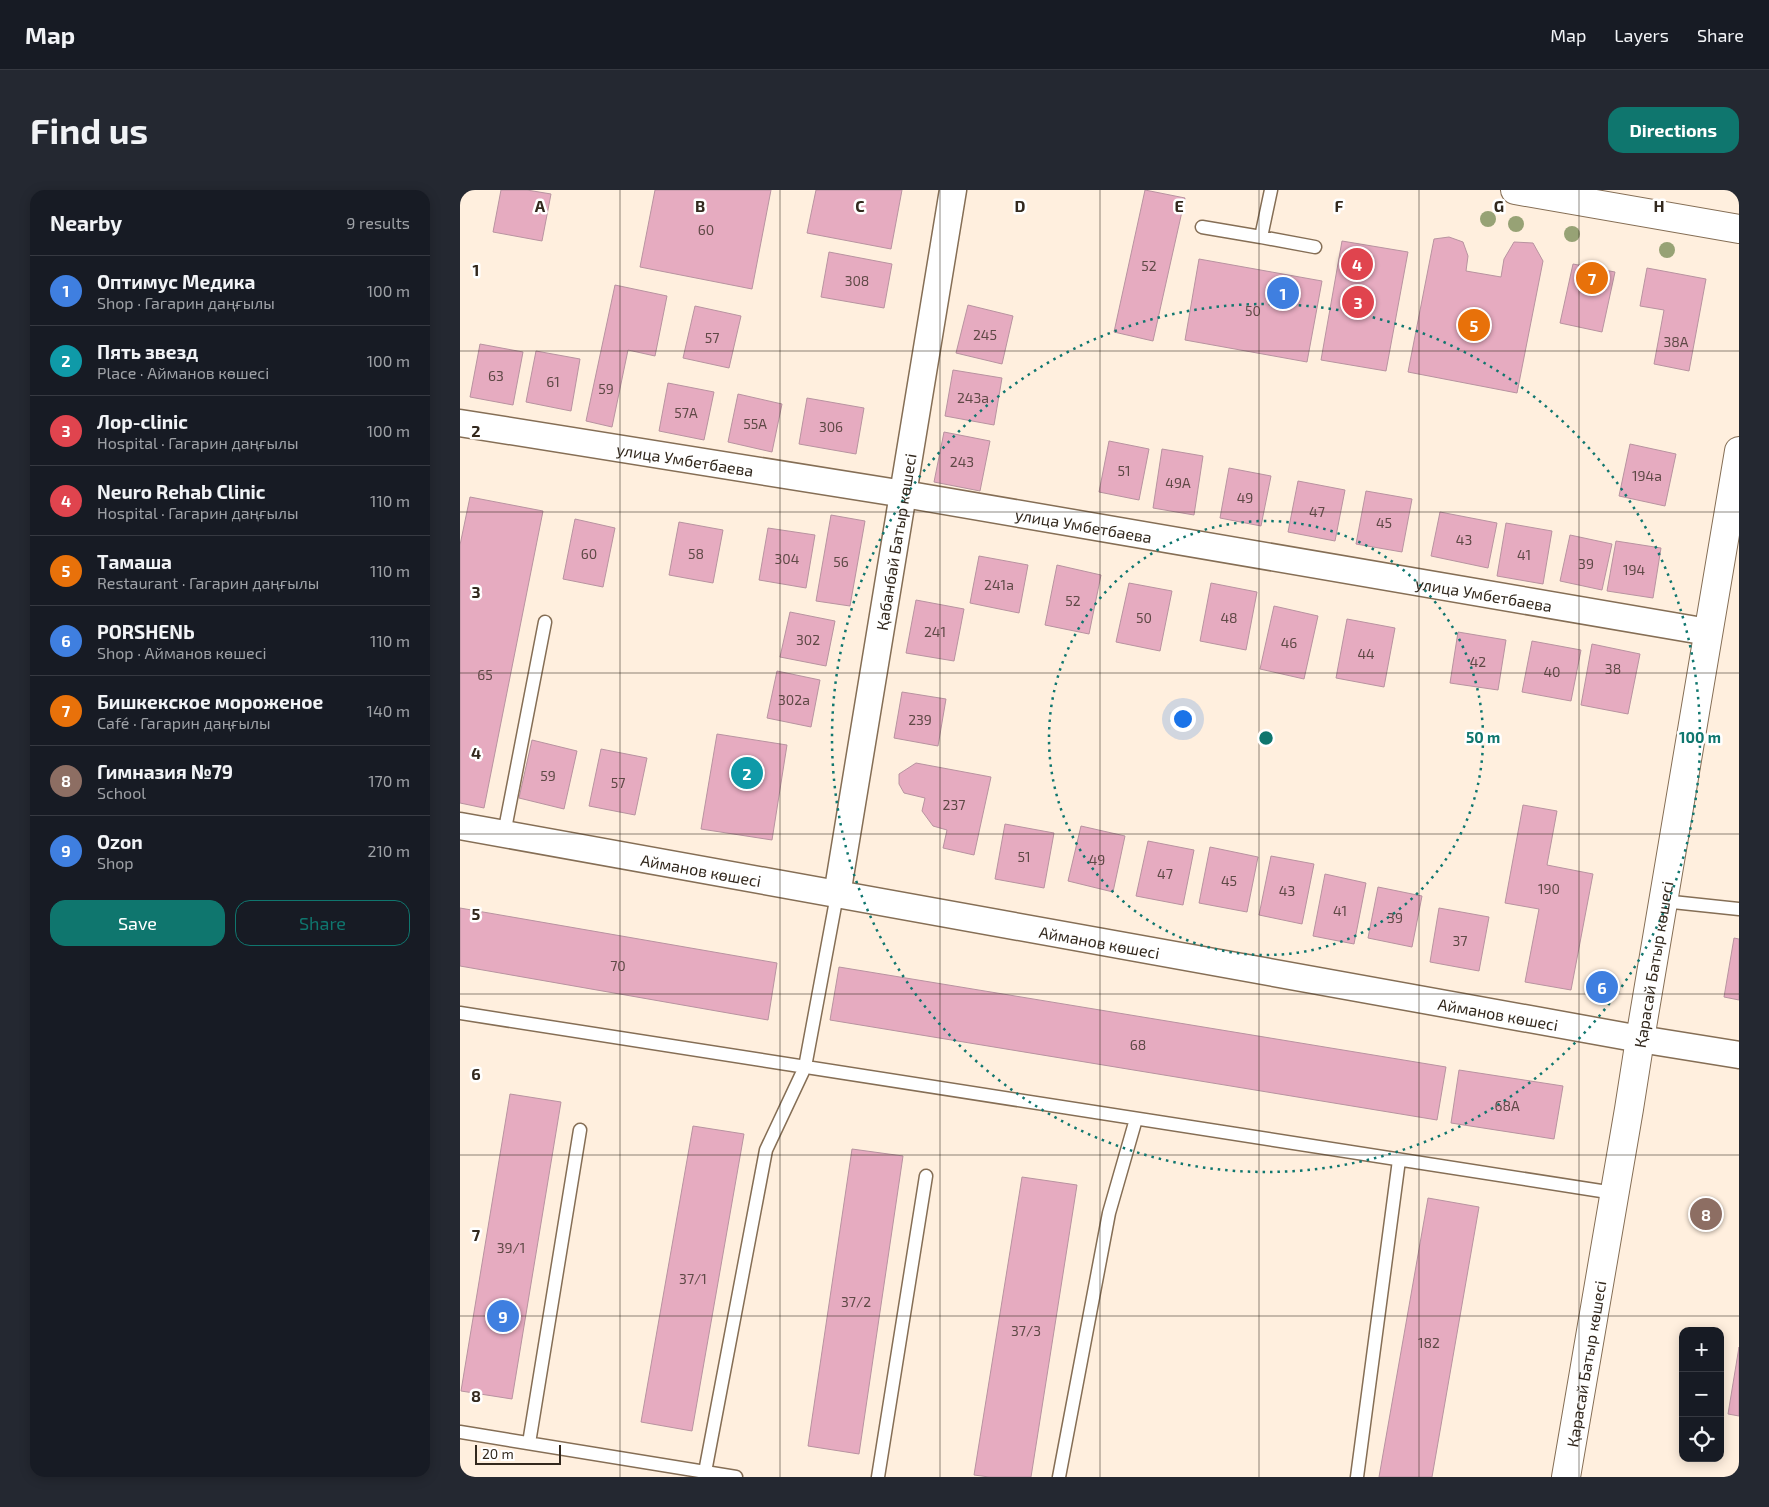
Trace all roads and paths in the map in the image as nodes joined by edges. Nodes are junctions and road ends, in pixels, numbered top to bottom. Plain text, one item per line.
1 (953, 190) edge
2 (1271, 190) edge
3 (1514, 190) edge
4 (1202, 227) dead end
5 (1739, 229) edge
6 (1261, 237) junction
7 (1315, 247) dead end
8 (460, 423) edge
9 (1739, 451) edge
10 (904, 494) junction
11 (545, 622) dead end
12 (1708, 632) junction
13 (460, 826) edge
14 (504, 834) junction
15 (837, 895) junction
16 (1663, 900) junction
17 (1739, 909) edge
18 (460, 1013) edge
19 (1640, 1039) junction
20 (1739, 1055) edge
21 (805, 1067) junction
22 (1136, 1119) junction
23 (580, 1130) dead end
24 (1399, 1160) junction
25 (926, 1176) dead end
26 (1614, 1193) junction
27 (460, 1432) edge
28 (529, 1443) junction
29 (705, 1472) junction
30 (735, 1477) edge
31 (878, 1477) edge
32 (1059, 1477) edge
33 (1357, 1477) edge
34 (1566, 1477) edge

1 - 10 street, Қабанбай Батыр көшесі
2 - 6 lane
3 - 5 street
4 - 6 lane
6 - 7 lane
8 - 10 street, улица Умбетбаева
9 - 12 street, Қарасай Батыр көшесі
10 - 12 street, улица Умбетбаева
10 - 15 street, Қабанбай Батыр көшесі
11 - 14 lane
12 - 16 street, Қарасай Батыр көшесі
13 - 14 street, Айманов көшесі
14 - 15 street, Айманов көшесі
15 - 19 street, Айманов көшесі
15 - 21 lane
16 - 17 lane
16 - 19 street, Қарасай Батыр көшесі
18 - 21 lane
19 - 20 street, Айманов көшесі
19 - 26 street, Қарасай Батыр көшесі
21 - 22 lane
21 - 29 lane
22 - 24 lane
22 - 32 lane
23 - 28 lane
24 - 26 lane
24 - 33 lane
25 - 31 lane
26 - 34 street, Қарасай Батыр көшесі
27 - 28 lane
28 - 29 lane
29 - 30 lane

